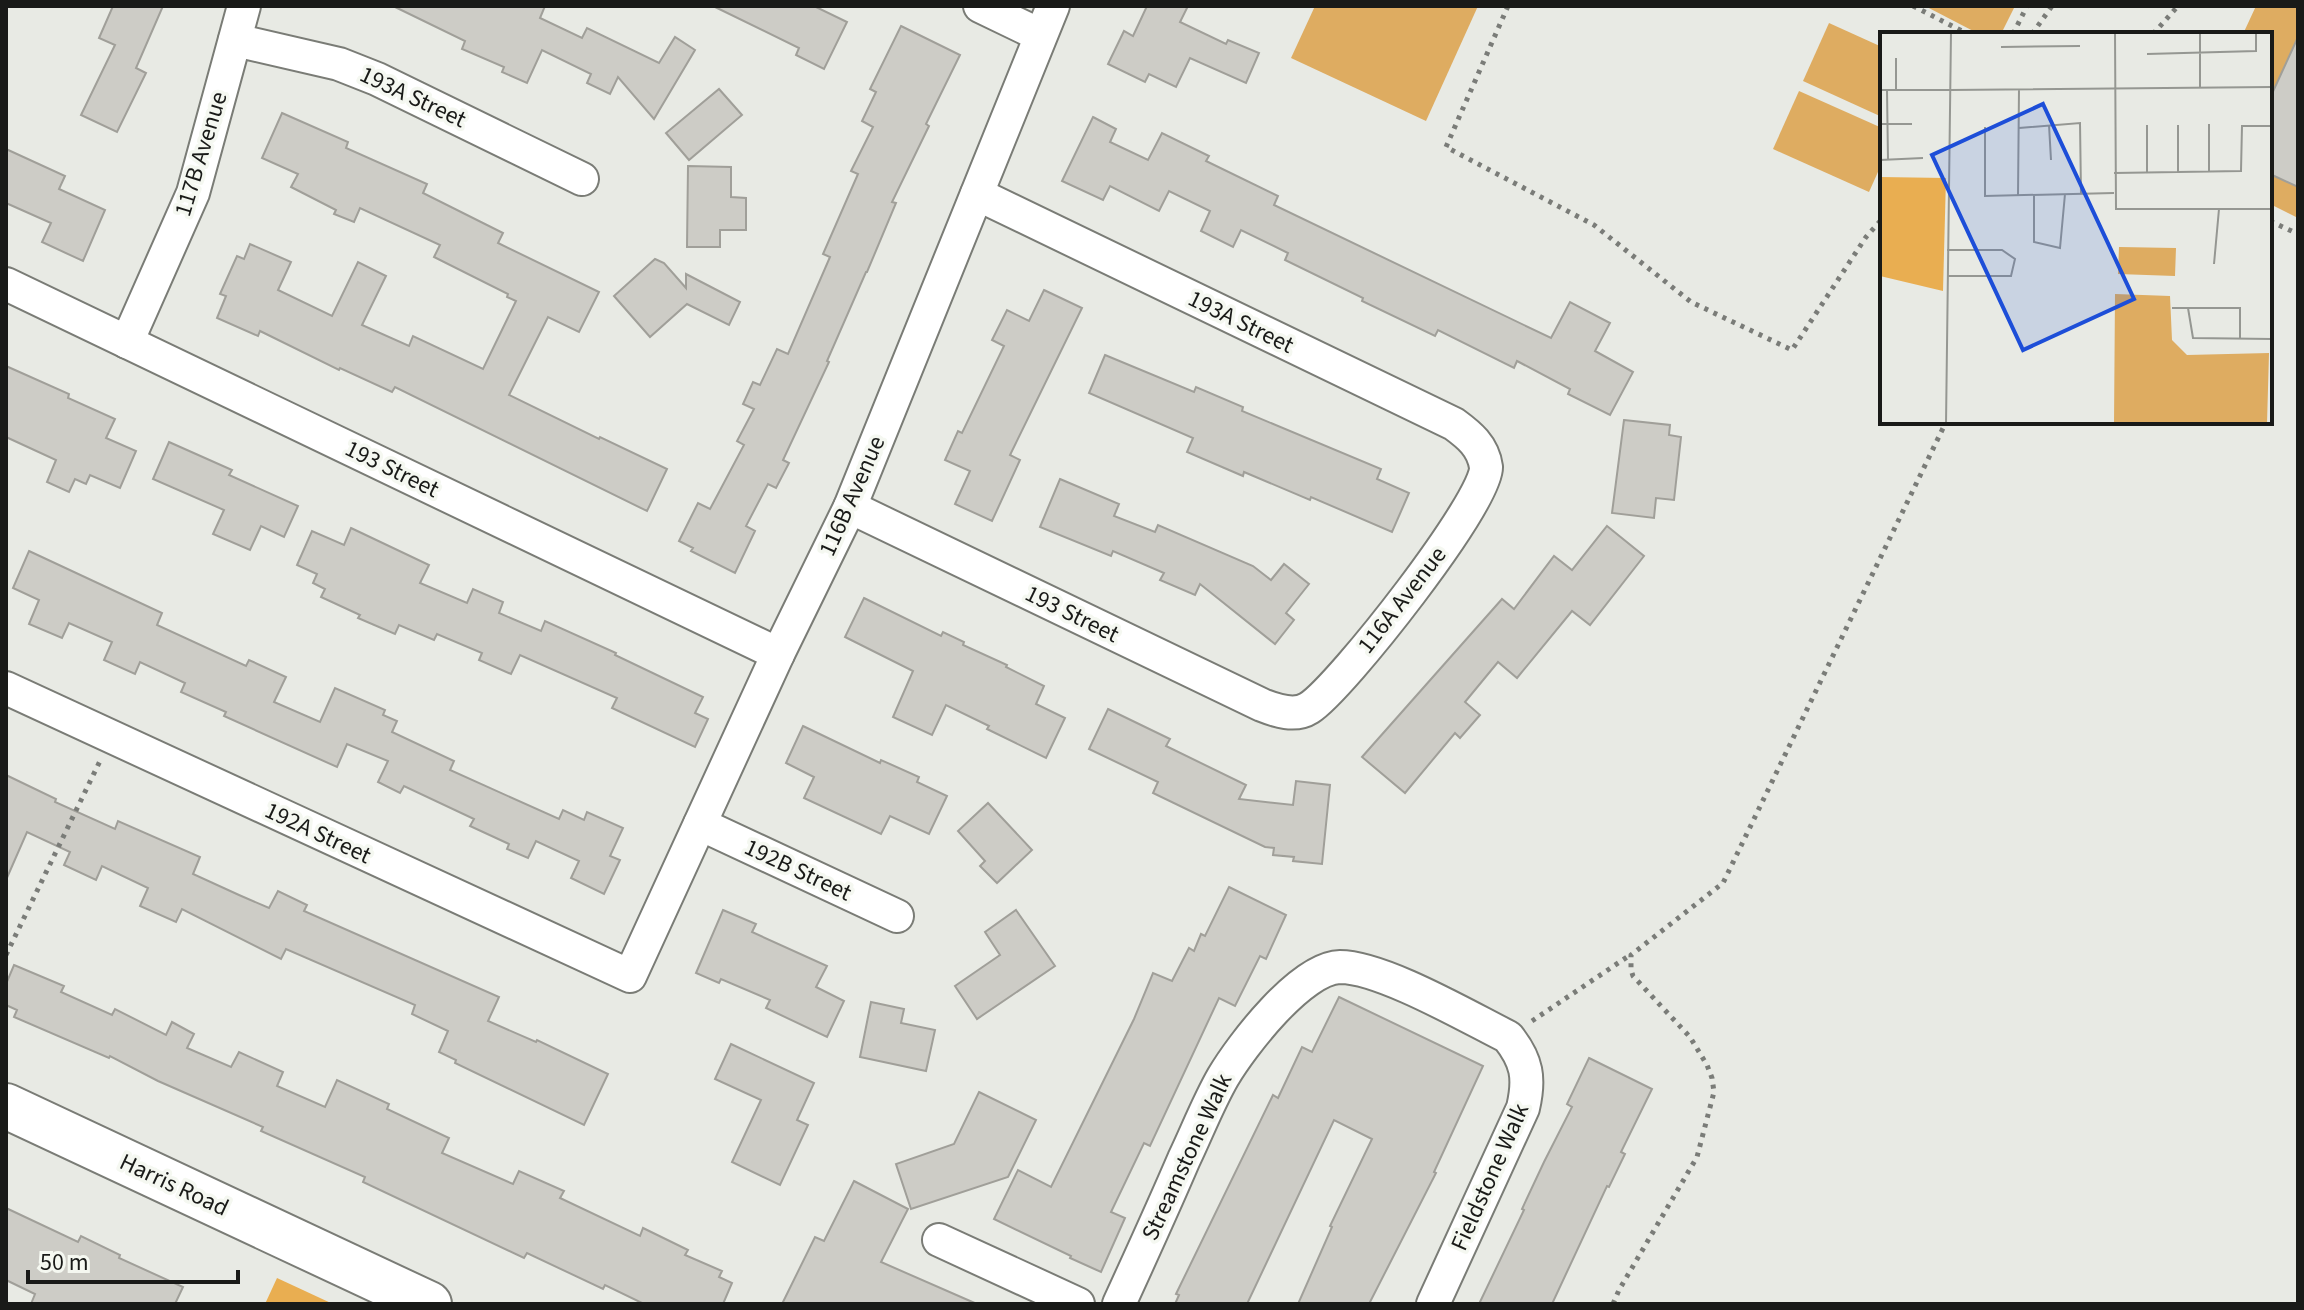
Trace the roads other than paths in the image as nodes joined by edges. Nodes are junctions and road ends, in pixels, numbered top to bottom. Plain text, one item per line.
1 (244, 6) edge
2 (980, 6) edge
3 (1053, 6) edge
4 (1040, 35) junction
5 (235, 40) junction
6 (582, 179) dead end
7 (977, 194) junction
8 (6, 284) edge
9 (127, 342) junction
10 (1486, 469) joint
11 (850, 507) junction
12 (778, 654) junction
13 (6, 688) edge
14 (1296, 713) joint
15 (700, 824) junction
16 (897, 916) dead end
17 (630, 976) joint
18 (1435, 1001) joint
19 (6, 1106) edge
20 (939, 1240) dead end
21 (429, 1304) edge
22 (1078, 1304) edge
23 (1119, 1304) edge
24 (1433, 1304) edge

1 - 5 street, 117B Avenue
2 - 4 street
3 - 4 street, 116B Avenue
4 - 7 street, 116B Avenue
5 - 6 street, 193A Street
5 - 9 street, 117B Avenue
7 - 10 street, 193A Street
7 - 11 street, 116B Avenue
8 - 9 street, 193 Street
9 - 12 street, 193 Street
10 - 14 street, 116A Avenue
11 - 12 street, 116B Avenue
11 - 14 street, 193 Street
12 - 15 street, 116B Avenue
13 - 17 street, 192A Street
15 - 16 street, 192B Street
15 - 17 street, 116B Avenue
18 - 23 street, Streamstone Walk
18 - 24 street, Fieldstone Walk
19 - 21 main road, Harris Road
20 - 22 street

